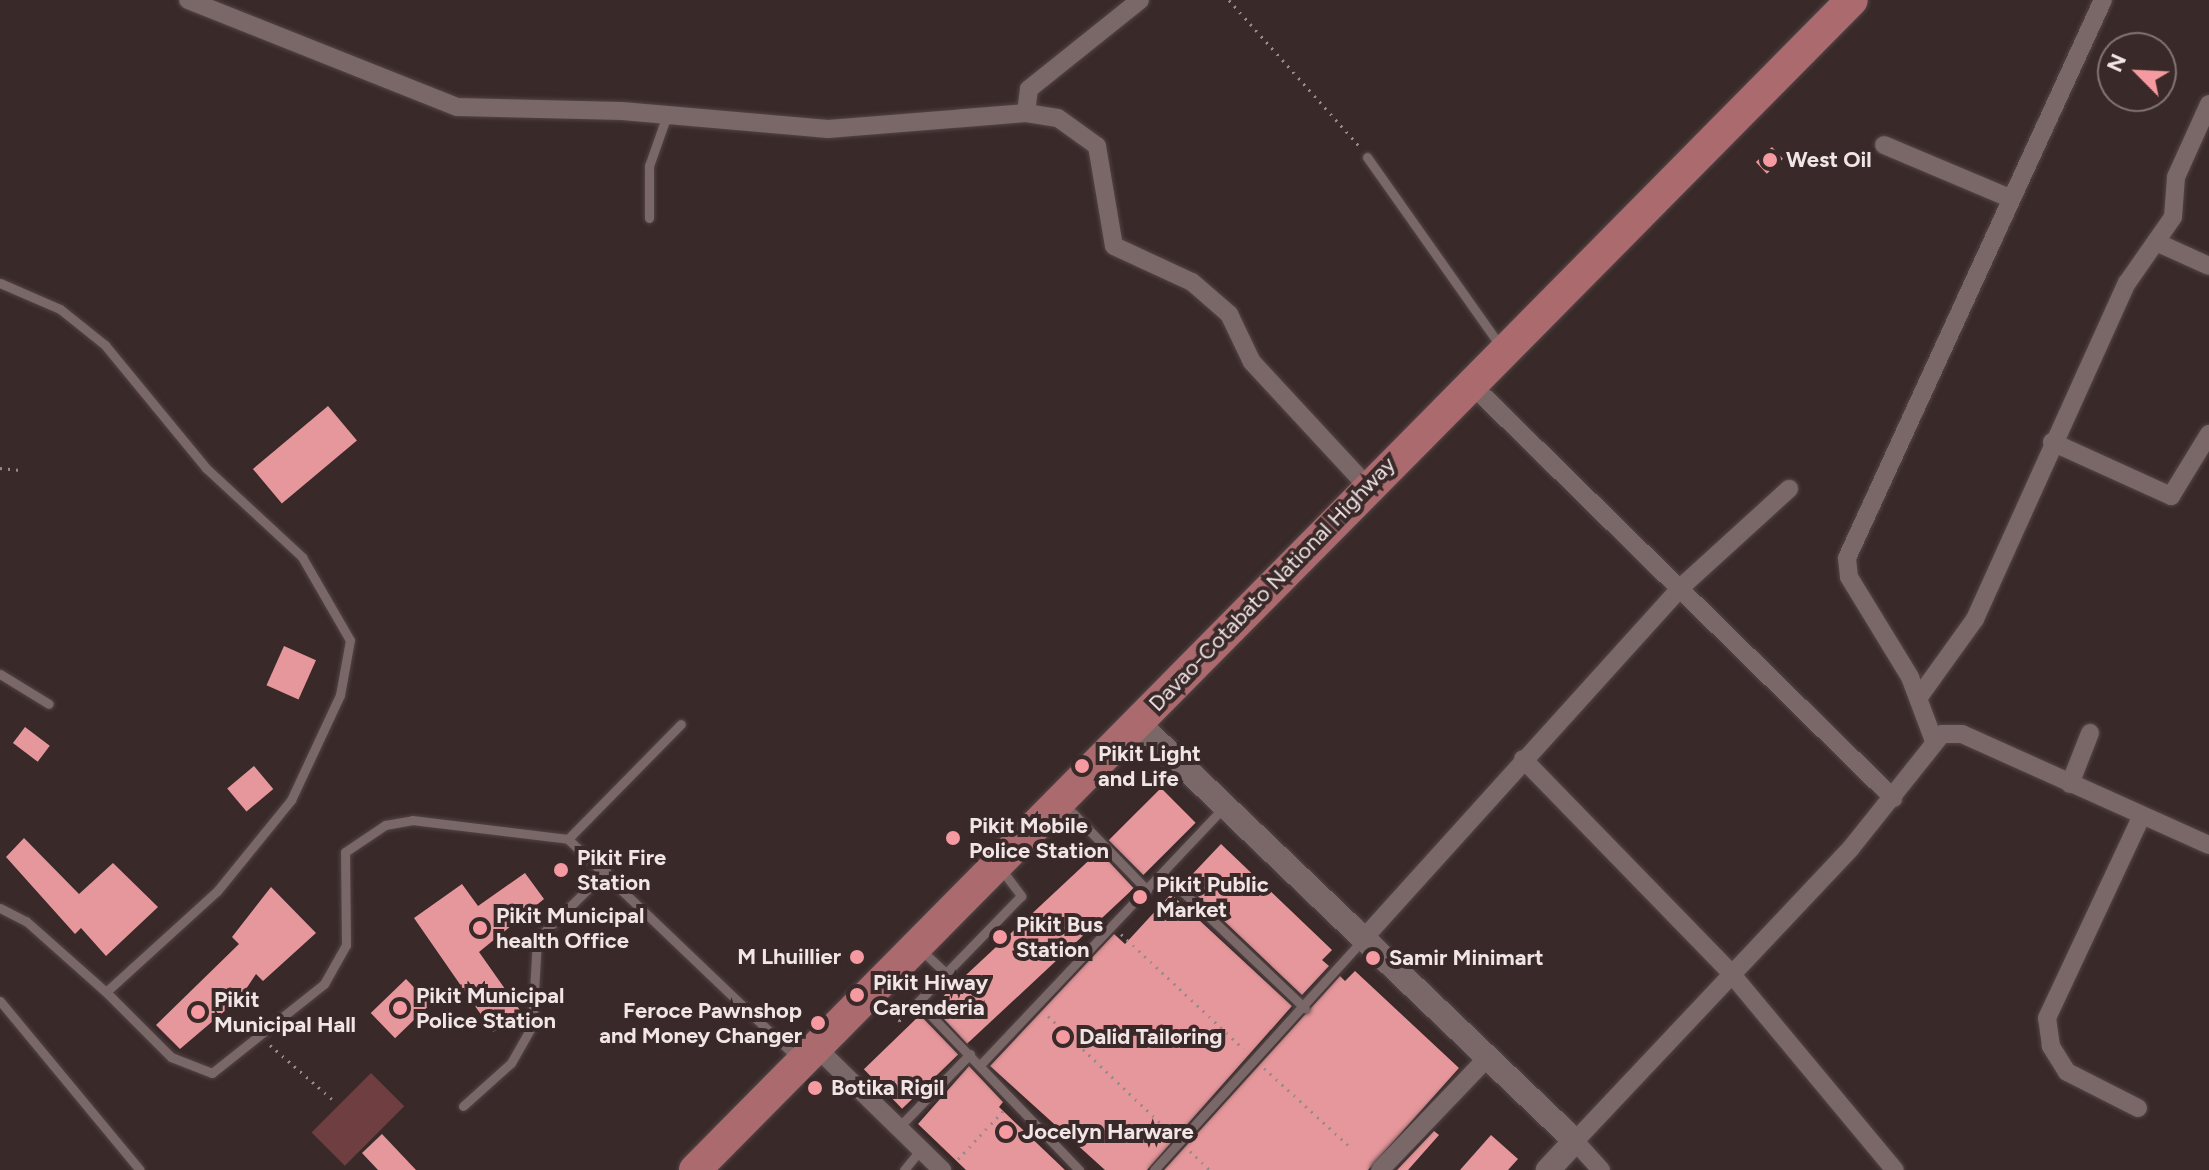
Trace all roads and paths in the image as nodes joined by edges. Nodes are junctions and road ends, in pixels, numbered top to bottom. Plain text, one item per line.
1 (188, 0) edge
2 (1140, 0) edge
3 (1229, 0) edge
4 (1852, 0) edge
5 (2103, 0) edge
6 (2209, 104) edge
7 (1026, 113) junction
8 (667, 115) junction
9 (1884, 145) dead end
10 (1367, 157) joint
11 (2007, 197) junction
12 (649, 218) dead end
13 (2156, 242) junction
14 (2209, 266) edge
15 (0, 283) edge
16 (1504, 350) junction
17 (1470, 383) junction
18 (2209, 434) edge
19 (2052, 442) junction
20 (0, 468) edge
21 (20, 470) dead end
22 (1367, 486) junction
23 (1789, 489) dead end
24 (1679, 589) junction
25 (0, 674) edge
26 (1919, 697) junction
27 (49, 704) dead end
28 (1137, 722) junction
29 (681, 724) dead end
30 (2090, 733) dead end
31 (1934, 741) junction
32 (1523, 759) junction
33 (2070, 784) junction
34 (1893, 798) junction
35 (1061, 801) junction
36 (1225, 805) junction
37 (2141, 817) junction
38 (568, 839) junction
39 (2209, 845) edge
40 (998, 866) junction
41 (606, 871) junction
42 (1163, 873) junction
43 (1147, 890) junction
44 (0, 908) edge
45 (1113, 926) junction
46 (1365, 937) junction
47 (917, 946) junction
48 (1729, 971) junction
49 (946, 973) junction
50 (106, 992) junction
51 (0, 1001) edge
52 (1036, 1005) junction
53 (1305, 1008) junction
54 (261, 1037) junction
55 (970, 1054) junction
56 (810, 1055) junction
57 (1488, 1057) junction
58 (1256, 1060) junction
59 (981, 1064) junction
60 (1015, 1098) junction
61 (332, 1099) dead end
62 (463, 1106) dead end
63 (2138, 1108) dead end
64 (899, 1127) junction
65 (1575, 1141) junction
66 (1181, 1142) junction
67 (1348, 1145) dead end
68 (921, 1149) junction
69 (140, 1170) edge
70 (695, 1170) edge
71 (904, 1170) edge
72 (945, 1170) edge
73 (1079, 1170) edge
74 (1154, 1170) edge
75 (1210, 1170) edge
76 (1380, 1170) edge
77 (1548, 1170) edge
78 (1601, 1170) edge
79 (1895, 1170) edge

1 - 8 street
2 - 7 street
3 - 10 path
4 - 16 highway, Davao-Cotabato National Highway
5 - 11 street
6 - 13 street
7 - 8 street
7 - 22 street
8 - 12 lane
9 - 11 street
10 - 16 lane
11 - 26 street
13 - 14 street
13 - 19 street
15 - 50 lane
16 - 17 highway, Davao-Cotabato National Highway
17 - 22 highway, Davao-Cotabato National Highway
17 - 24 street
18 - 19 street
19 - 26 street
20 - 21 path
22 - 28 highway, Davao-Cotabato National Highway
23 - 24 street
24 - 32 street
24 - 34 street
25 - 27 lane
26 - 31 street
28 - 35 highway, Davao-Cotabato National Highway
28 - 36 street
29 - 38 lane
30 - 33 street
31 - 33 street
31 - 34 street
32 - 46 street
32 - 48 street
33 - 37 street
34 - 48 street
35 - 40 highway, Davao-Cotabato National Highway
35 - 43 lane
36 - 42 lane
36 - 46 street
37 - 39 street
37 - 63 street
38 - 41 lane
38 - 54 lane
40 - 47 highway, Davao-Cotabato National Highway
40 - 49 lane
41 - 56 lane
41 - 62 lane
42 - 43 lane
42 - 53 lane
43 - 45 lane
44 - 50 lane
45 - 52 lane
45 - 58 path
46 - 53 lane
46 - 57 street
47 - 49 lane
47 - 56 highway, Davao-Cotabato National Highway
48 - 65 street
48 - 79 street
49 - 55 lane
50 - 54 lane
51 - 69 lane
52 - 59 lane
52 - 66 path
53 - 58 lane
54 - 61 path
55 - 59 lane
55 - 64 lane
56 - 64 street
56 - 70 highway, Davao-Cotabato National Highway
57 - 65 street
57 - 76 street
58 - 66 lane
58 - 67 path
59 - 60 lane
60 - 72 path
60 - 73 lane
64 - 68 street
65 - 77 street
65 - 78 street
66 - 74 lane
66 - 75 path
68 - 71 lane
68 - 72 street

